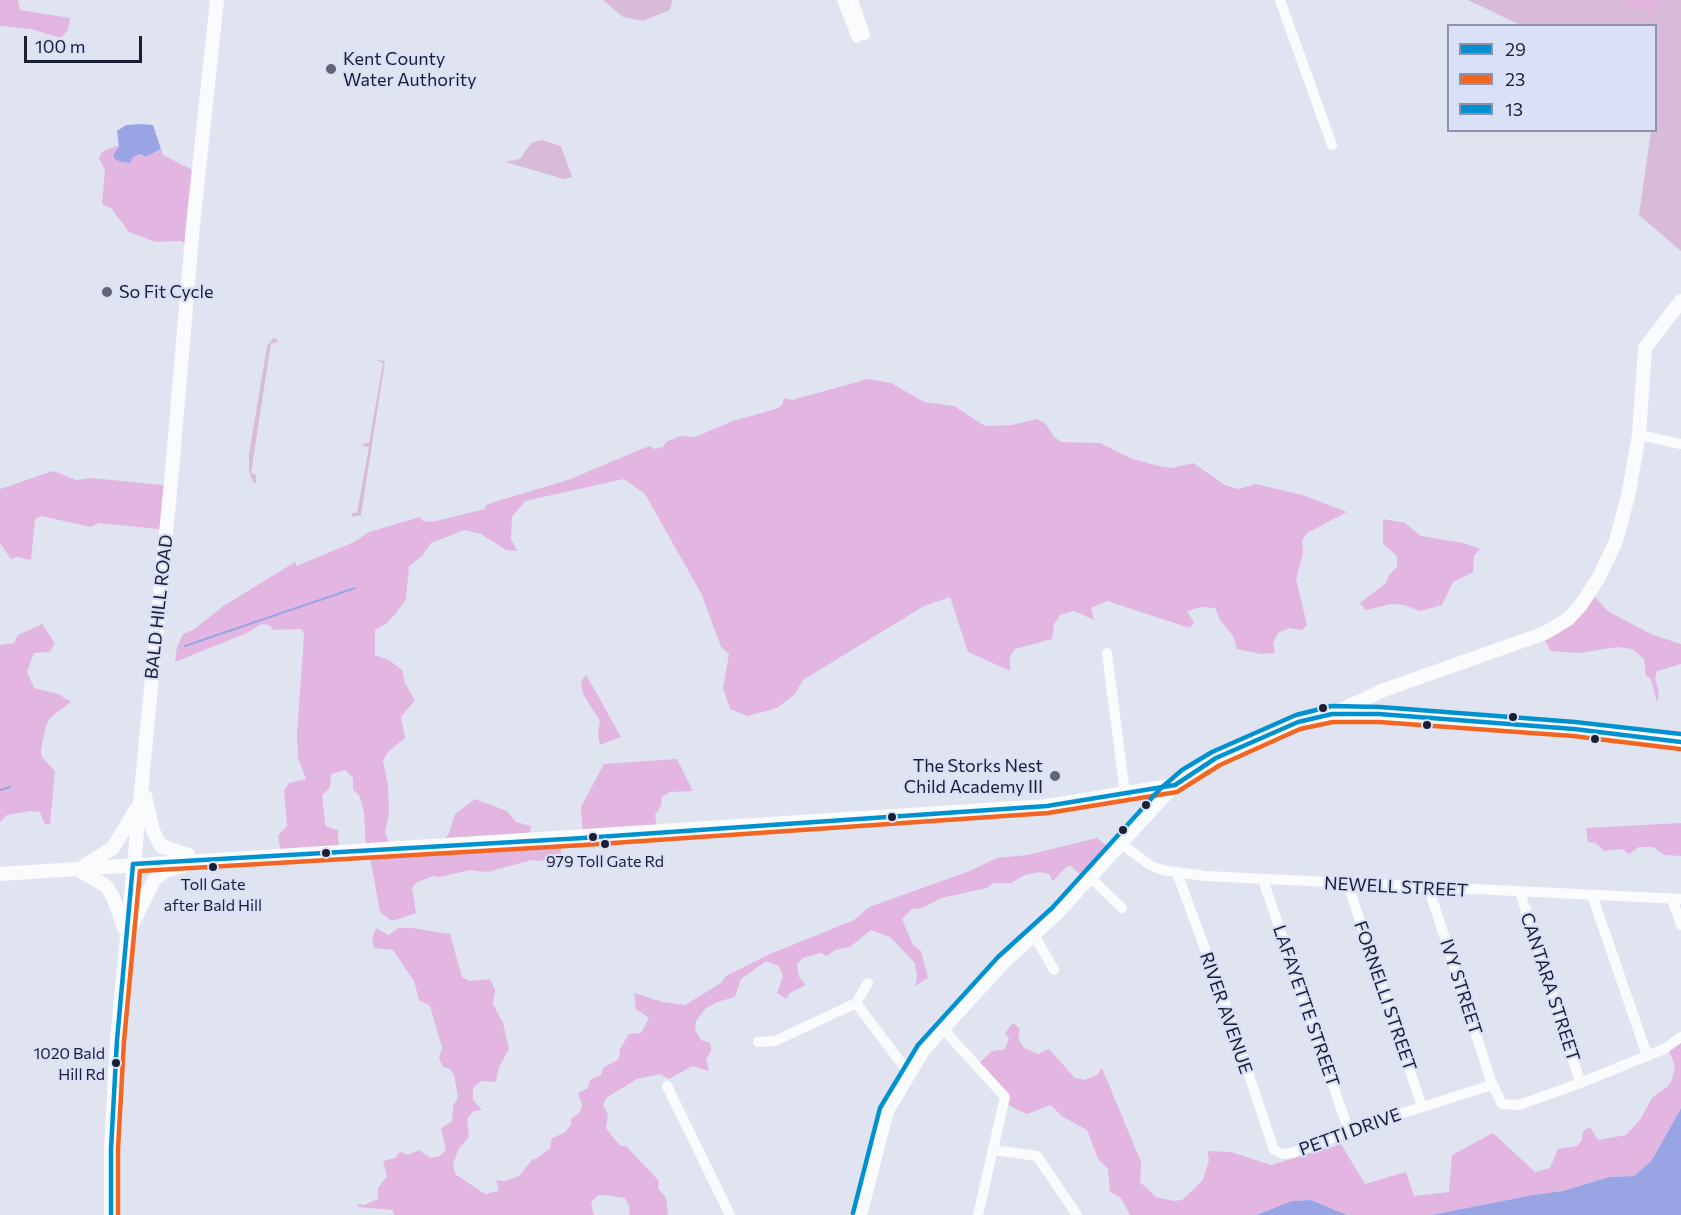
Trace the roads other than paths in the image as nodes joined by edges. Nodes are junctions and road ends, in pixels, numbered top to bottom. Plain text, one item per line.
1 (217, 0) edge
2 (842, 0) edge
3 (853, 0) edge
4 (1280, 0) edge
5 (1332, 145) dead end
6 (1681, 301) edge
7 (1639, 435) junction
8 (1681, 444) edge
9 (1107, 652) dead end
10 (1332, 714) junction
11 (1681, 742) edge
12 (142, 780) junction
13 (1175, 785) junction
14 (1125, 794) junction
15 (140, 799) junction
16 (1120, 843) junction
17 (214, 859) junction
18 (133, 864) junction
19 (76, 869) junction
20 (1177, 873) junction
21 (0, 874) edge
22 (1090, 877) junction
23 (1263, 880) junction
24 (1348, 885) junction
25 (1429, 889) junction
26 (1520, 892) junction
27 (1592, 895) junction
28 (1677, 899) edge
29 (1122, 908) dead end
30 (1681, 925) edge
31 (127, 935) junction
32 (1034, 935) junction
33 (1054, 970) dead end
34 (868, 983) dead end
35 (856, 1004) junction
36 (943, 1029) junction
37 (1681, 1037) edge
38 (758, 1042) dead end
39 (1647, 1055) junction
40 (908, 1072) junction
41 (1581, 1082) junction
42 (1492, 1085) junction
43 (667, 1086) dead end
44 (1422, 1107) junction
45 (1349, 1132) junction
46 (993, 1150) junction
47 (1278, 1152) joint
48 (111, 1215) edge
49 (730, 1215) edge
50 (860, 1215) edge
51 (978, 1215) edge
52 (1077, 1215) edge

1 - 12 main road, BALD HILL ROAD
2 - 3 street
4 - 5 street
6 - 7 main road
7 - 8 street
7 - 10 main road
9 - 14 street
10 - 11 main road
10 - 13 main road
12 - 15 main road, BALD HILL ROAD
12 - 17 main road
13 - 14 main road
13 - 16 main road
14 - 17 main road
15 - 18 main road, BALD HILL ROAD
15 - 19 main road
16 - 20 street, NEWELL STREET
16 - 22 main road
17 - 18 main road
17 - 31 main road
18 - 19 main road
18 - 31 main road, BALD HILL ROAD
19 - 21 main road
19 - 31 main road
20 - 23 street, NEWELL STREET
20 - 47 street, RIVER AVENUE
22 - 29 street
22 - 32 main road
23 - 24 street, NEWELL STREET
23 - 45 street, LAFAYETTE STREET
24 - 25 street, NEWELL STREET
24 - 44 street, FORNELLI STREET
25 - 26 street, NEWELL STREET
25 - 42 street, IVY STREET
26 - 27 street, NEWELL STREET
26 - 41 street, CANTARA STREET
27 - 28 street, NEWELL STREET
27 - 39 street
28 - 30 street
31 - 48 main road, BALD HILL ROAD
32 - 33 street
32 - 36 main road
34 - 35 street
35 - 38 street
35 - 40 street
36 - 40 main road
36 - 46 street
37 - 39 street
39 - 41 street
40 - 50 main road
41 - 42 street
42 - 44 street, PETTI DRIVE
43 - 49 street
44 - 45 street, PETTI DRIVE
45 - 47 street, PETTI DRIVE
46 - 51 street
46 - 52 street

